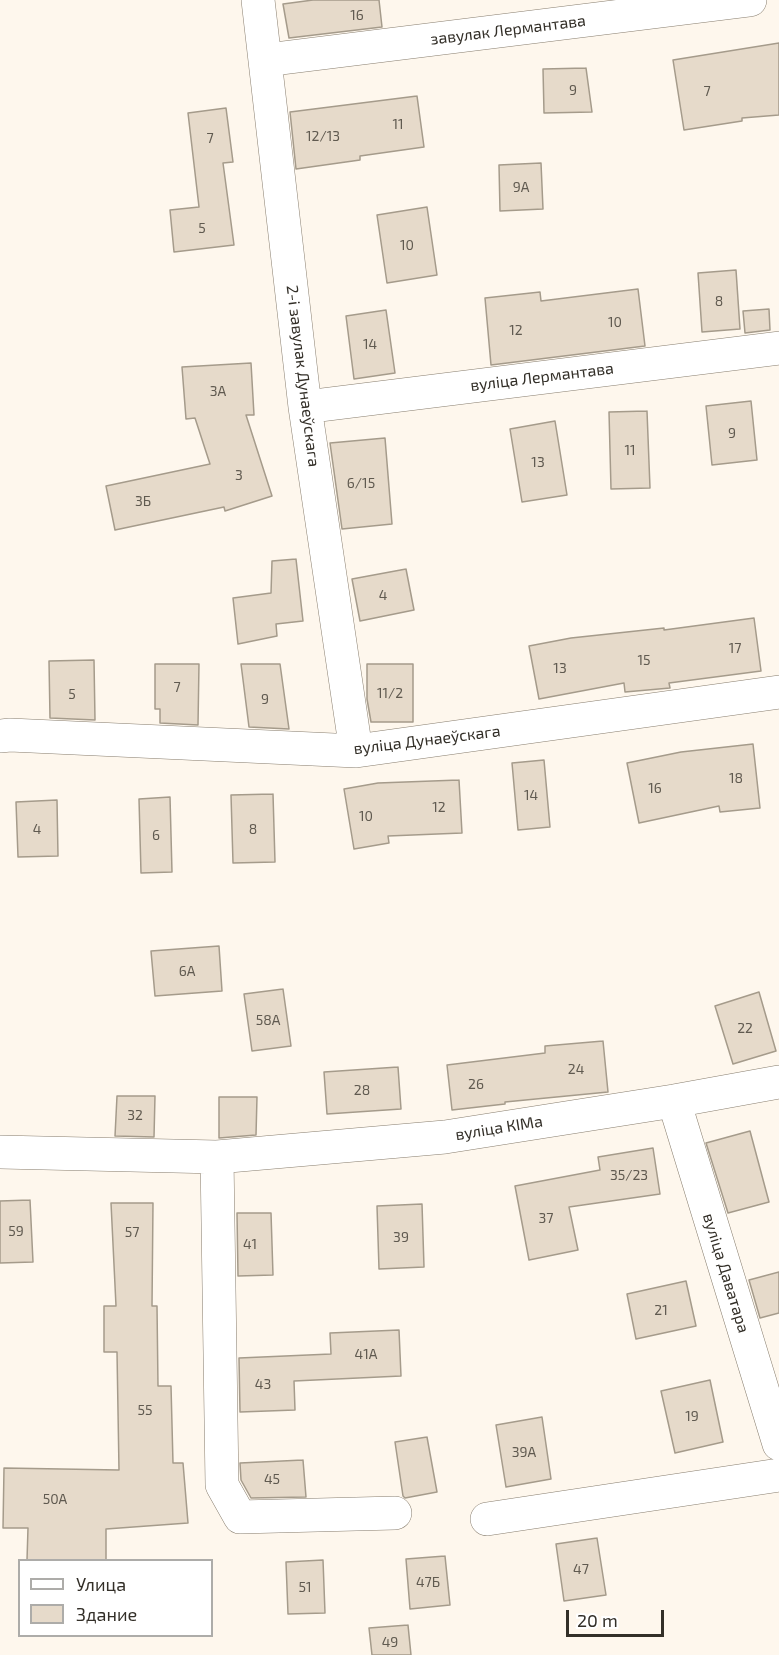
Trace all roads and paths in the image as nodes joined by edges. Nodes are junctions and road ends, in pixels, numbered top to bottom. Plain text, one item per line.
1 (258, 0) edge
2 (750, 0) edge
3 (266, 60) junction
4 (779, 348) edge
5 (305, 407) junction
6 (779, 692) edge
7 (0, 736) edge
8 (356, 751) junction
9 (779, 1082) edge
10 (674, 1101) junction
11 (0, 1152) edge
12 (217, 1157) junction
13 (779, 1444) edge
14 (779, 1475) edge
15 (395, 1513) dead end
16 (487, 1519) dead end

1 - 3 street, 2-і завулак Дунаеўскага
2 - 3 street, завулак Лермантава
3 - 5 street, 2-і завулак Дунаеўскага
4 - 5 street, вуліца Лермантава
5 - 8 street, 2-і завулак Дунаеўскага
6 - 8 street, вуліца Дунаеўскага
7 - 8 street, вуліца Дунаеўскага
9 - 10 street, вуліца КІМа
10 - 12 street, вуліца КІМа
10 - 13 street, вуліца Даватара
11 - 12 street, вуліца КІМа
12 - 15 street
14 - 16 street

